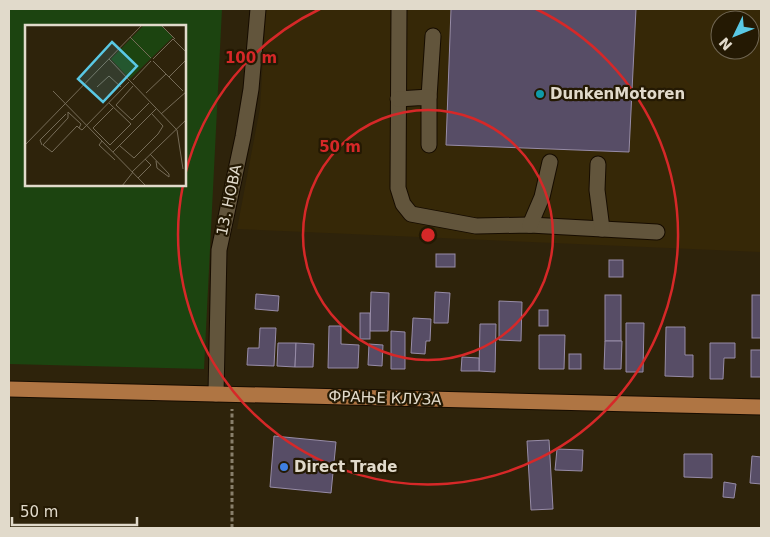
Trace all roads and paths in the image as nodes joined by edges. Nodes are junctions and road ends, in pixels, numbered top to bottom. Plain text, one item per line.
1 (258, 9) edge
2 (399, 9) edge
3 (433, 36) dead end
4 (429, 97) junction
5 (398, 99) junction
6 (429, 145) dead end
7 (550, 162) dead end
8 (598, 164) dead end
9 (530, 225) junction
10 (602, 229) junction
11 (657, 232) dead end
12 (9, 389) edge
13 (216, 394) junction
14 (232, 394) junction
15 (761, 408) edge
16 (232, 528) edge

1 - 13 lane, 13. НОВА
2 - 5 lane
3 - 4 lane
4 - 5 lane
4 - 6 lane
5 - 9 lane
7 - 9 lane
8 - 10 lane
9 - 10 lane
10 - 11 lane
12 - 13 main road, ФРАЊЕ КЛУЗА
13 - 14 main road, ФРАЊЕ КЛУЗА
14 - 15 main road, ФРАЊЕ КЛУЗА
14 - 16 path

